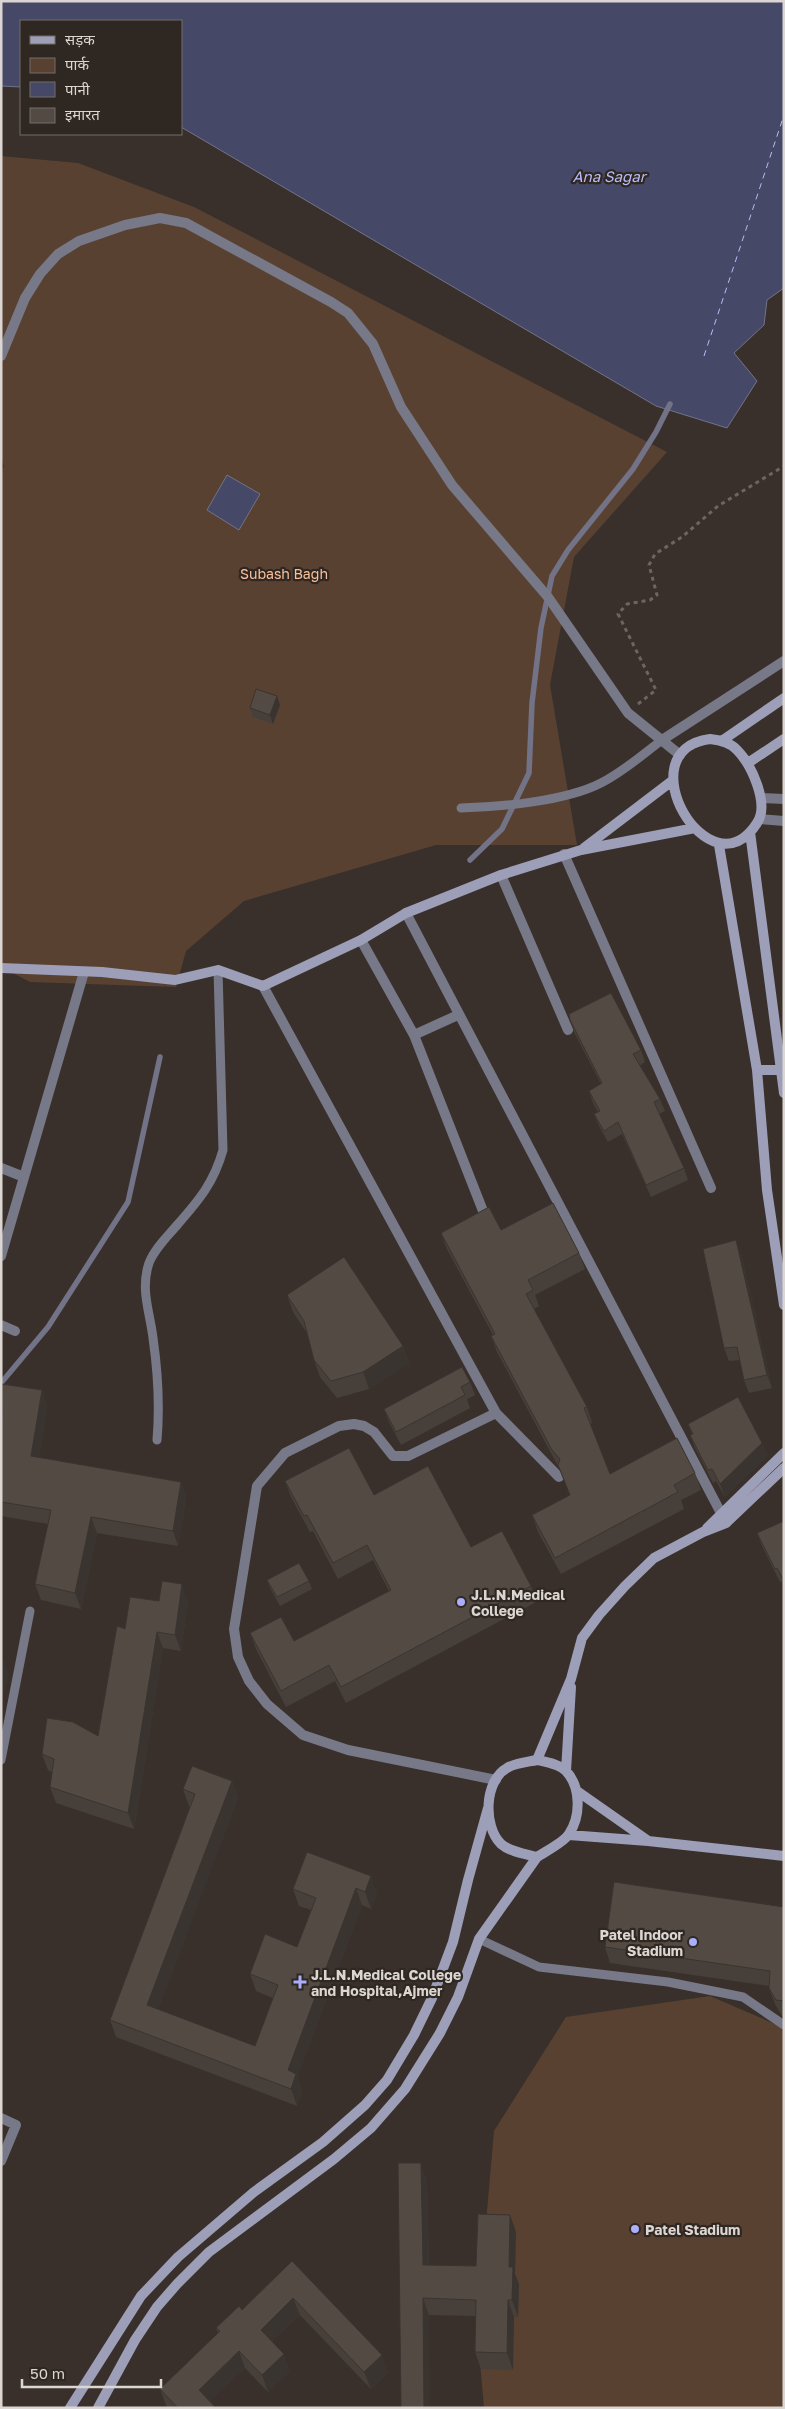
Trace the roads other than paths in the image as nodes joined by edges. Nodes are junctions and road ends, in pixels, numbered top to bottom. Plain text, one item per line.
1 (1, 356) edge
2 (784, 661) edge
3 (784, 698) edge
4 (784, 739) edge
5 (662, 740) junction
6 (724, 740) junction
7 (680, 755) junction
8 (748, 763) junction
9 (672, 781) junction
10 (761, 798) junction
11 (784, 799) edge
12 (461, 808) dead end
13 (760, 819) junction
14 (784, 821) edge
15 (694, 828) junction
16 (750, 832) junction
17 (719, 845) junction
18 (581, 850) junction
19 (564, 854) junction
20 (501, 875) junction
21 (406, 913) junction
22 (361, 940) junction
23 (1, 968) edge
24 (218, 970) junction
25 (84, 972) junction
26 (262, 986) junction
27 (458, 1014) junction
28 (568, 1030) edge
29 (414, 1034) junction
30 (756, 1070) junction
31 (782, 1070) junction
32 (784, 1093) edge
33 (1, 1168) edge
34 (24, 1176) junction
35 (710, 1188) dead end
36 (483, 1211) edge
37 (1, 1256) edge
38 (780, 1256) edge
39 (784, 1305) edge
40 (1, 1325) edge
41 (15, 1331) dead end
42 (496, 1413) junction
43 (156, 1440) dead end
44 (784, 1453) edge
45 (784, 1468) edge
46 (559, 1477) edge
47 (750, 1502) junction
48 (722, 1515) junction
49 (703, 1532) junction
50 (30, 1611) dead end
51 (571, 1679) junction
52 (1, 1760) edge
53 (537, 1760) junction
54 (566, 1771) junction
55 (496, 1780) junction
56 (577, 1791) junction
57 (488, 1808) junction
58 (569, 1835) junction
59 (648, 1841) junction
60 (784, 1856) edge
61 (537, 1857) junction
62 (479, 1939) junction
63 (784, 2025) edge
64 (1, 2118) edge
65 (1, 2161) edge
66 (70, 2408) edge
67 (98, 2408) edge

1 - 5 street
2 - 5 street
3 - 6 street
4 - 8 street
5 - 7 street
5 - 12 lane
6 - 7 street
6 - 8 street
7 - 9 street
8 - 10 street
9 - 15 street
9 - 18 street
10 - 11 street
10 - 13 street
13 - 14 street
13 - 16 street
15 - 17 street
15 - 18 street
16 - 17 street
16 - 31 street
17 - 30 street
18 - 19 street
19 - 20 street
19 - 35 street
20 - 21 street
20 - 28 street
21 - 22 street
21 - 27 street
22 - 26 street
22 - 29 street
23 - 25 street
24 - 25 street
24 - 26 street
24 - 43 lane
25 - 34 street
26 - 42 street
27 - 29 street
27 - 48 street
29 - 36 street
30 - 31 street
30 - 38 street
31 - 32 street
33 - 34 street
34 - 37 street
38 - 39 street
40 - 41 street
42 - 46 street
42 - 55 street
44 - 48 street
45 - 47 street
47 - 48 street
47 - 49 street
48 - 49 street
49 - 51 street
50 - 52 lane
51 - 53 street
51 - 54 street
53 - 54 street
53 - 55 street
54 - 56 street
55 - 57 street
56 - 58 street
56 - 59 street
57 - 61 street
57 - 66 street
58 - 59 street
58 - 61 street
59 - 60 street
61 - 62 street
62 - 63 lane
62 - 67 street
64 - 65 street

